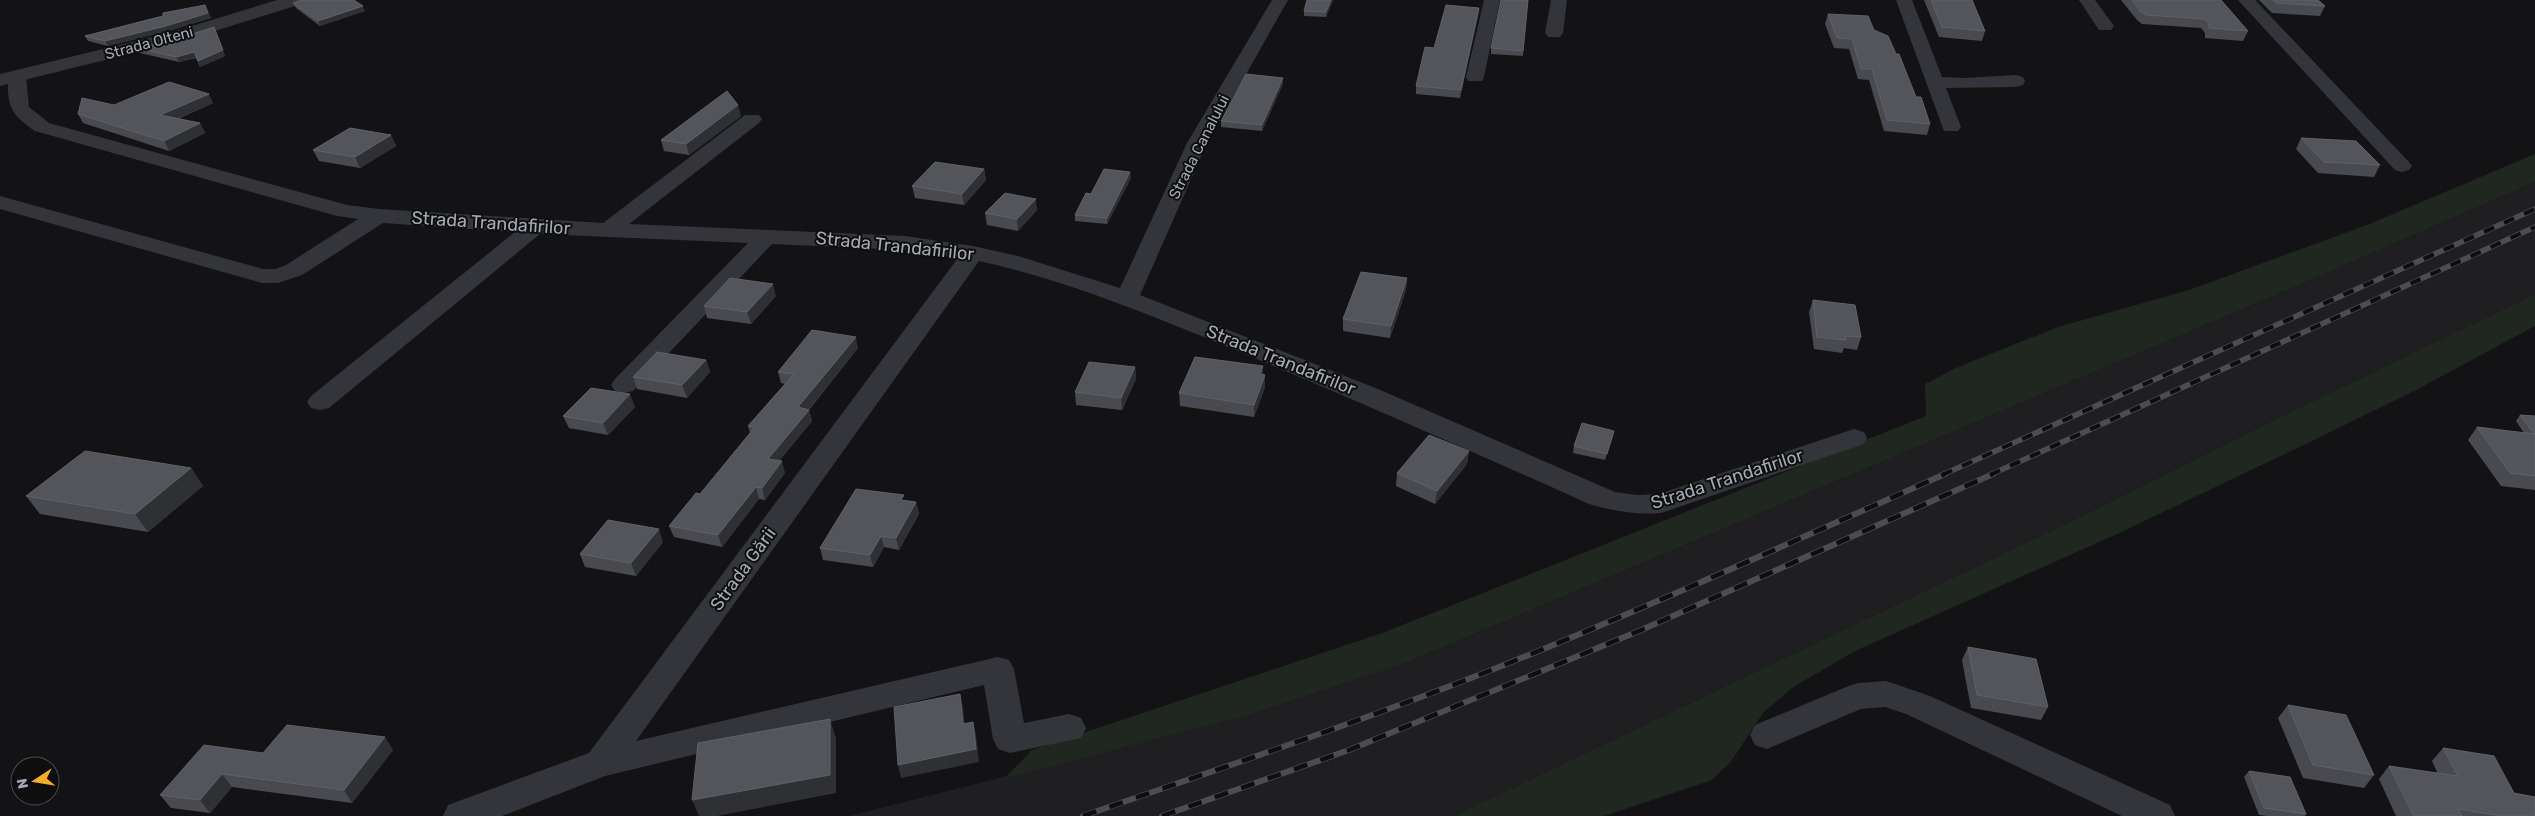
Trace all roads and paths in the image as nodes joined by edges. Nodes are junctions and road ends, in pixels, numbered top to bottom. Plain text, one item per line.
1 (296, 0) edge
2 (1280, 0) edge
3 (1492, 0) edge
4 (1559, 0) edge
5 (1904, 0) edge
6 (2087, 0) edge
7 (2246, 0) edge
8 (2105, 26) dead end
9 (1554, 33) dead end
10 (1474, 77) dead end
11 (8, 78) edge
12 (2016, 81) dead end
13 (1934, 82) junction
14 (752, 119) dead end
15 (1951, 127) dead end
16 (2402, 166) dead end
17 (0, 202) edge
18 (379, 216) junction
19 (535, 227) junction
20 (608, 230) junction
21 (767, 236) junction
22 (974, 253) junction
23 (1126, 298) junction
24 (624, 385) dead end
25 (320, 402) dead end
26 (1854, 438) dead end
27 (1069, 728) dead end
28 (1767, 735) dead end
29 (601, 763) junction
30 (461, 816) edge
31 (2157, 816) edge

1 - 11 street, Strada Olteni
2 - 23 street, Strada Canalului
3 - 10 street
4 - 9 street
5 - 13 street
6 - 8 street
7 - 16 street
11 - 18 street, Strada Trandafirilor
12 - 13 street
13 - 15 street
14 - 20 street
17 - 18 street
18 - 19 street, Strada Trandafirilor
19 - 20 street, Strada Trandafirilor
19 - 25 street
20 - 21 street, Strada Trandafirilor
21 - 22 street, Strada Trandafirilor
21 - 24 street
22 - 23 street, Strada Trandafirilor
22 - 29 street, Strada Gării
23 - 26 street, Strada Trandafirilor
27 - 29 street
28 - 31 street
29 - 30 street

